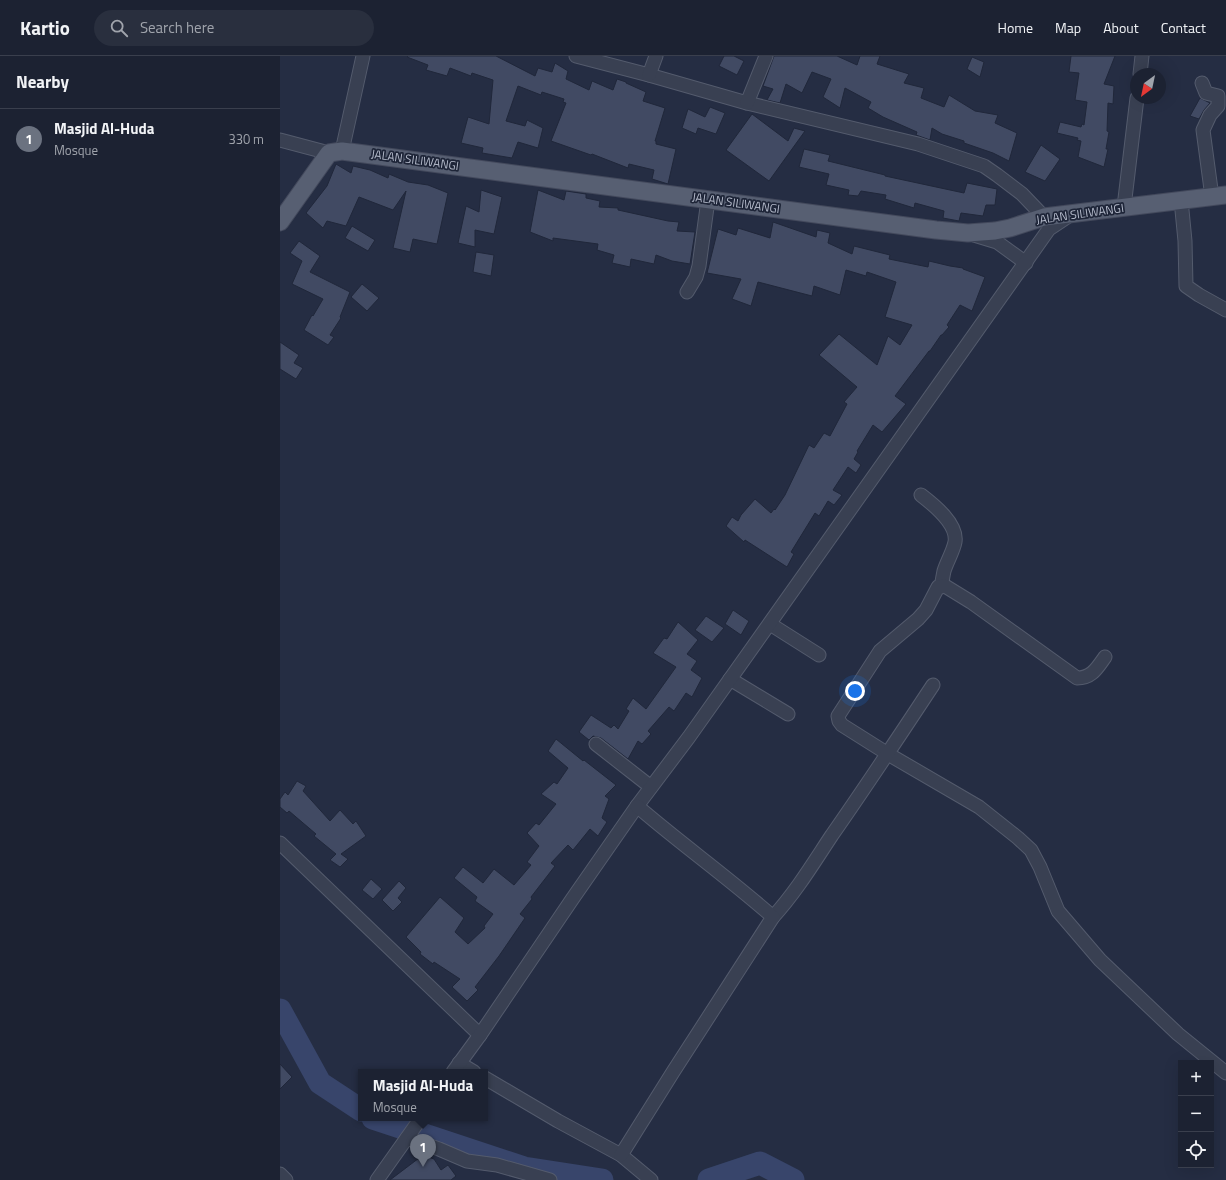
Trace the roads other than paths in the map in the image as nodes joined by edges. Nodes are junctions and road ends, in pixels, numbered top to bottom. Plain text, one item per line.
1 (363, 56) edge
2 (576, 56) edge
3 (656, 56) edge
4 (766, 56) edge
5 (1142, 56) edge
6 (1141, 68) edge
7 (649, 75) junction
8 (1202, 82) dead end
9 (747, 103) junction
10 (1136, 104) edge
11 (280, 140) edge
12 (335, 152) junction
13 (1219, 196) edge
14 (708, 200) junction
15 (1181, 200) junction
16 (1119, 208) junction
17 (1071, 214) junction
18 (1044, 217) junction
19 (280, 222) edge
20 (968, 233) junction
21 (1026, 263) junction
22 (687, 292) dead end
23 (1226, 310) edge
24 (921, 495) dead end
25 (941, 587) junction
26 (770, 624) junction
27 (819, 655) dead end
28 (1106, 657) dead end
29 (730, 679) junction
30 (933, 685) dead end
31 (788, 714) dead end
32 (596, 744) dead end
33 (888, 754) junction
34 (651, 787) junction
35 (637, 806) junction
36 (280, 843) edge
37 (773, 917) junction
38 (480, 1035) junction
39 (456, 1067) edge
40 (1226, 1073) edge
41 (488, 1080) edge
42 (413, 1130) edge
43 (621, 1155) junction
44 (280, 1174) edge
45 (647, 1176) edge
46 (286, 1180) edge
47 (378, 1180) edge
48 (550, 1180) edge

1 - 12 street
2 - 7 street
3 - 7 street
4 - 9 street
5 - 6 street
7 - 9 street
8 - 13 street
9 - 18 street
10 - 16 street
11 - 12 street
12 - 14 main road, JALAN SILIWANGI
12 - 19 main road
13 - 15 main road, JALAN SILIWANGI
14 - 20 main road, JALAN SILIWANGI
14 - 22 street
15 - 16 main road, JALAN SILIWANGI
15 - 23 street
16 - 17 main road, JALAN SILIWANGI
17 - 18 main road, JALAN SILIWANGI
17 - 21 street
18 - 20 main road, JALAN SILIWANGI
20 - 21 street
21 - 26 street
24 - 25 street
25 - 28 street
25 - 33 street
26 - 27 street
26 - 29 street
29 - 31 street
29 - 34 street
30 - 33 street
32 - 34 street
33 - 37 street
33 - 40 street
34 - 35 street
35 - 37 street
35 - 38 street
36 - 38 street
37 - 43 street
38 - 39 street
41 - 43 street
42 - 47 street
42 - 48 street
43 - 45 street
44 - 46 street

